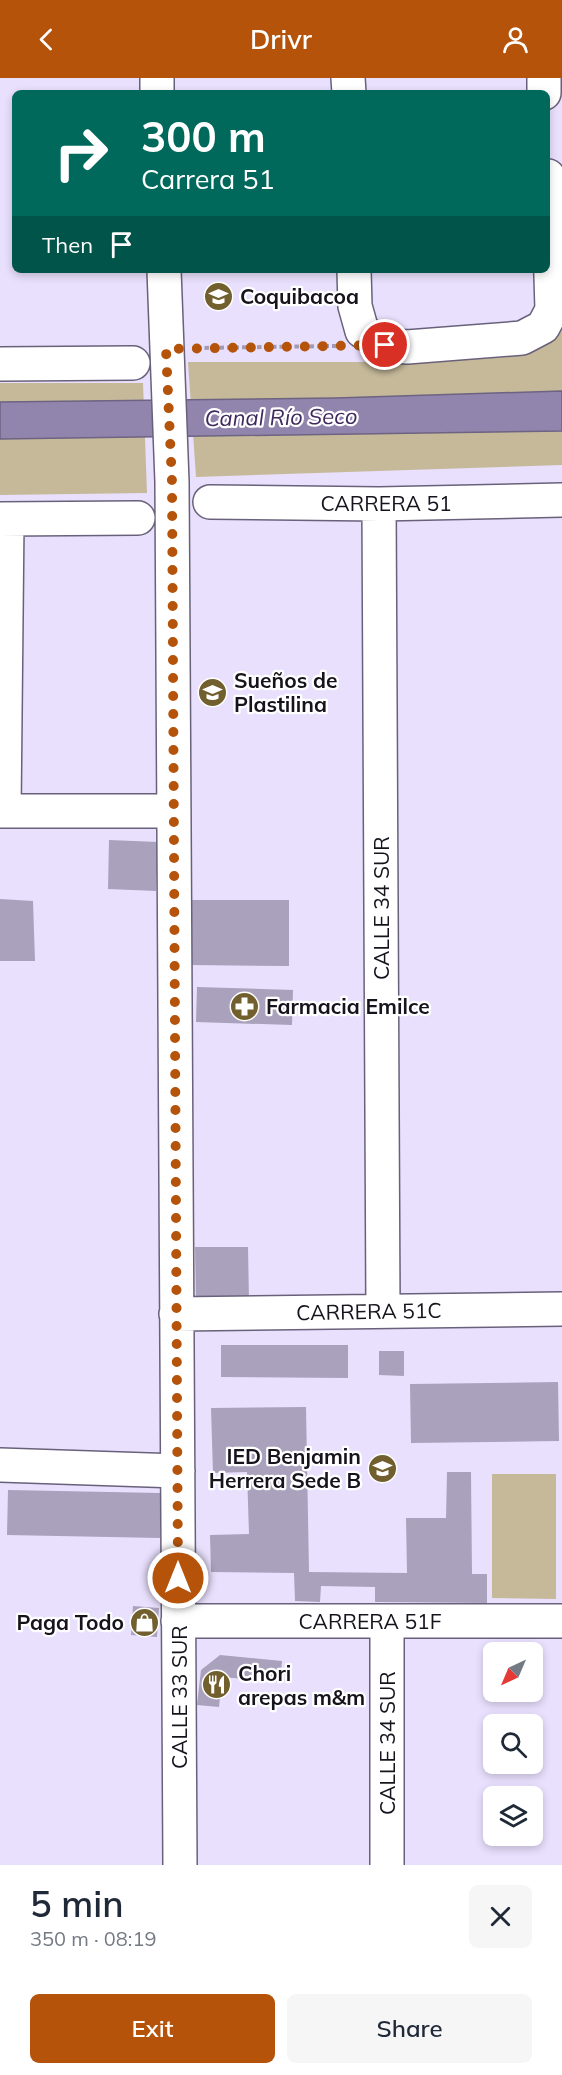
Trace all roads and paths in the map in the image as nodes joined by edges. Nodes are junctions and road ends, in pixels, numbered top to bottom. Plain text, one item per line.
1 (550, 243) edge
2 (164, 273) edge
3 (354, 273) edge
4 (351, 338) junction
5 (166, 349) junction
6 (133, 363) dead end
7 (0, 364) edge
8 (562, 500) edge
9 (210, 502) dead end
10 (379, 504) junction
11 (3, 519) edge
12 (138, 519) dead end
13 (174, 811) junction
14 (2, 812) edge
15 (562, 1309) edge
16 (383, 1311) junction
17 (177, 1314) junction
18 (0, 1465) edge
19 (178, 1471) junction
20 (562, 1620) edge
21 (178, 1621) junction
22 (387, 1621) junction
23 (180, 1865) edge
24 (387, 1865) edge

1 - 4 street
2 - 5 street, CALLE 33 SUR
3 - 4 street
4 - 5 path
5 - 13 street, CALLE 33 SUR
6 - 7 street
8 - 10 street, CARRERA 51
9 - 10 street, CARRERA 51
10 - 16 street, CALLE 34 SUR
11 - 12 street
11 - 14 street
13 - 14 street
13 - 17 street, CALLE 33 SUR
15 - 16 street, CARRERA 51C
16 - 17 street, CARRERA 51C
17 - 19 street, CALLE 33 SUR
18 - 19 street
19 - 21 street, CALLE 33 SUR
20 - 22 street, CARRERA 51F
21 - 22 street, CARRERA 51F
21 - 23 street, CALLE 33 SUR
22 - 24 street, CALLE 34 SUR

